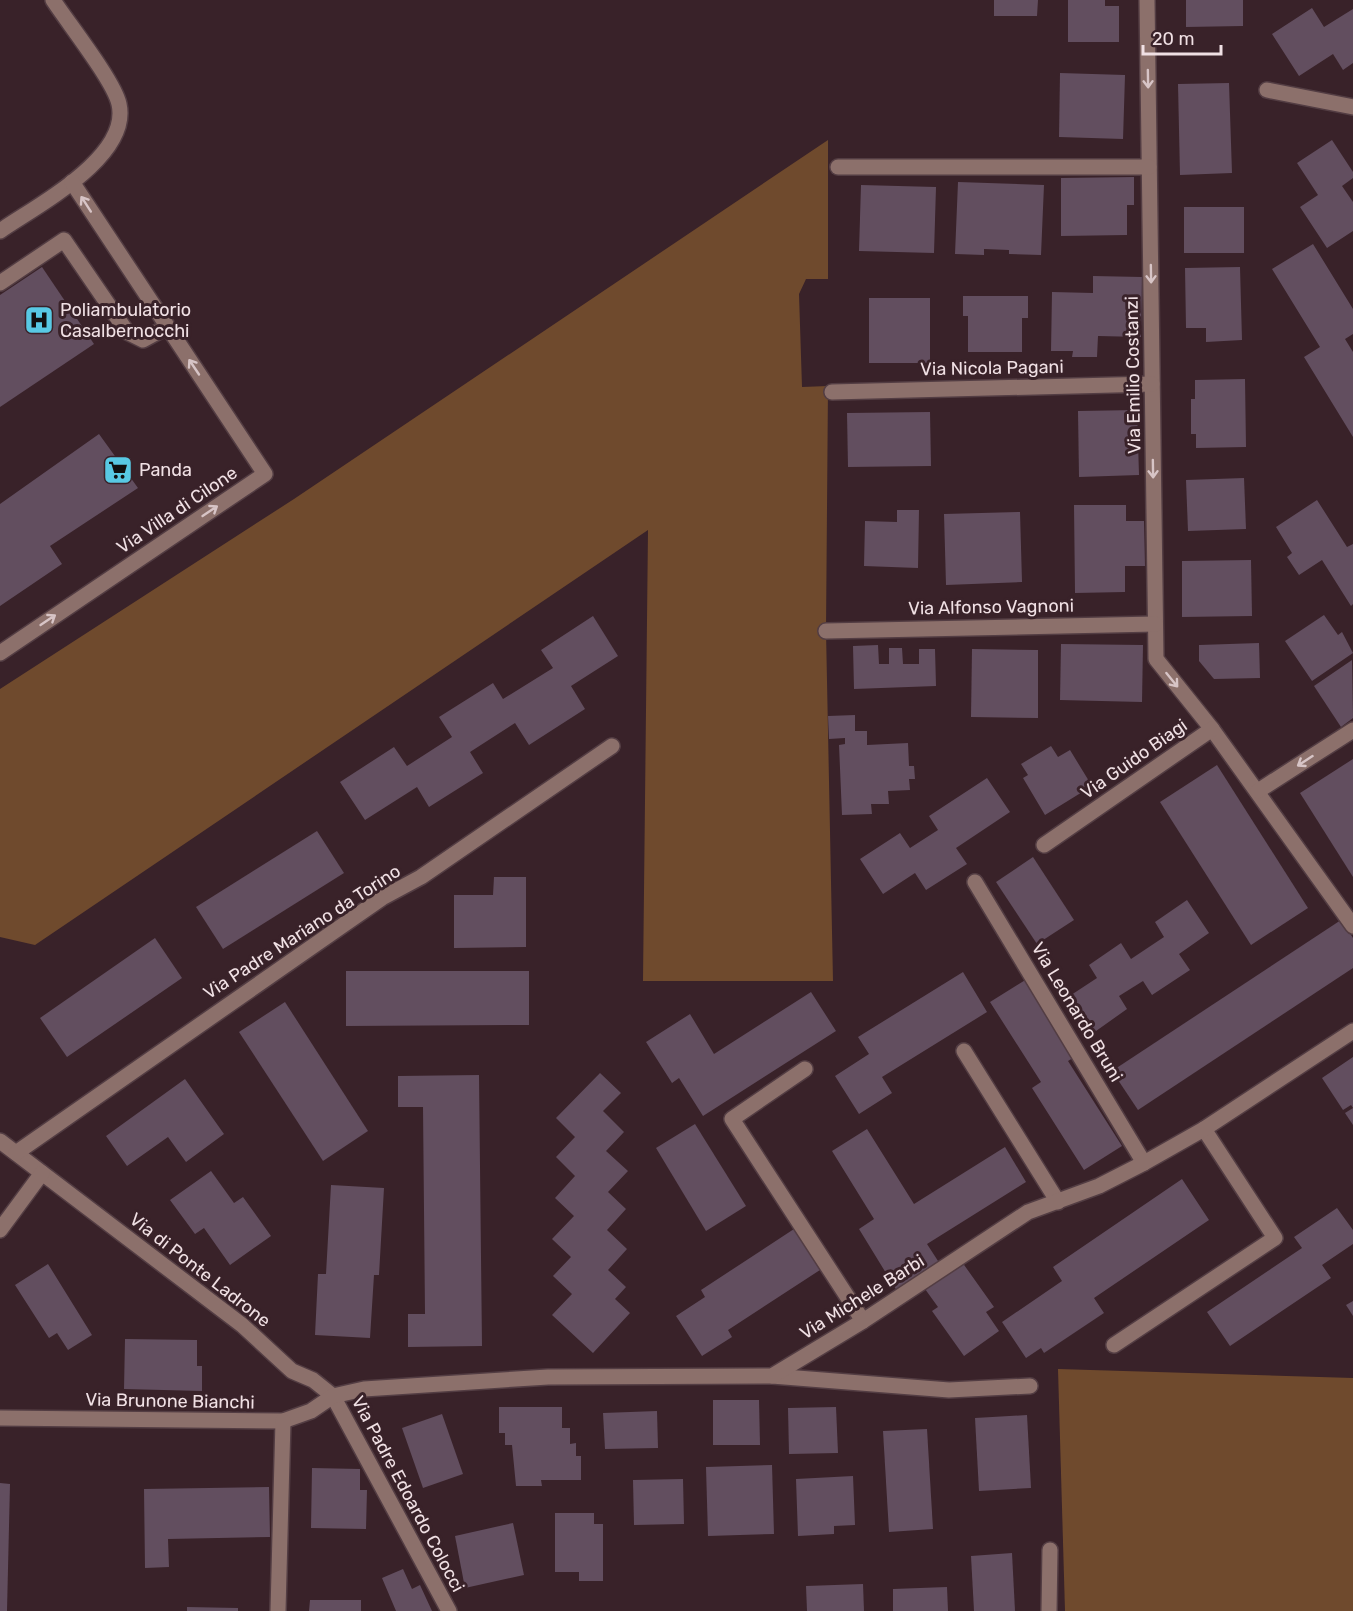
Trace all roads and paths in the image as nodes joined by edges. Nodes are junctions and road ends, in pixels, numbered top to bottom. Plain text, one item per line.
1 (53, 0) edge
2 (1147, 0) edge
3 (1267, 90) dead end
4 (1353, 107) edge
5 (838, 167) dead end
6 (1149, 167) junction
7 (72, 182) junction
8 (0, 231) edge
9 (0, 283) edge
10 (167, 327) junction
11 (1152, 384) junction
12 (832, 392) dead end
13 (1155, 624) junction
14 (826, 631) dead end
15 (0, 653) edge
16 (1212, 729) junction
17 (1353, 730) edge
18 (612, 746) dead end
19 (1257, 791) junction
20 (1044, 845) dead end
21 (975, 882) dead end
22 (1353, 926) edge
23 (1353, 1031) edge
24 (964, 1051) dead end
25 (805, 1069) dead end
26 (1204, 1129) junction
27 (0, 1141) edge
28 (16, 1153) junction
29 (1144, 1163) junction
30 (42, 1173) junction
31 (1058, 1202) junction
32 (0, 1230) edge
33 (863, 1321) junction
34 (1114, 1345) dead end
35 (772, 1376) junction
36 (1030, 1386) dead end
37 (333, 1396) junction
38 (0, 1418) edge
39 (283, 1421) junction
40 (1050, 1550) dead end
41 (278, 1611) edge
42 (449, 1611) edge
43 (1049, 1611) edge

1 - 7 street
2 -> 6 street, Via Emilio Costanzi
3 - 4 street
5 - 6 street
6 -> 11 street, Via Emilio Costanzi
7 - 8 street
10 -> 7 street, Via Villa di Cilone
9 - 10 street
15 -> 10 street, Via Villa di Cilone
11 - 12 street, Via Nicola Pagani
11 -> 13 street, Via Emilio Costanzi
13 - 14 street, Via Alfonso Vagnoni
13 -> 16 street, Via Emilio Costanzi
16 - 19 street, Via Guido Biagi
16 - 20 street, Via Guido Biagi
17 -> 19 street
18 - 28 street, Via Padre Mariano da Torino
19 - 22 street, Via Guido Biagi
21 - 29 street, Via Leonardo Bruni
23 - 26 street, Via Michele Barbi
24 - 31 street
25 - 33 street
26 - 29 street, Via Michele Barbi
26 - 34 street
27 - 28 street, Via di Ponte Ladrone
28 - 30 street, Via di Ponte Ladrone
29 - 31 street, Via Michele Barbi
30 - 32 street
30 - 37 street, Via di Ponte Ladrone
31 - 33 street, Via Michele Barbi
33 - 35 street, Via Michele Barbi
35 - 36 street
35 - 37 street
37 - 39 street, Via Brunone Bianchi
37 - 42 street, Via Padre Edoardo Colocci
38 - 39 street, Via Brunone Bianchi
39 - 41 street
40 - 43 street

